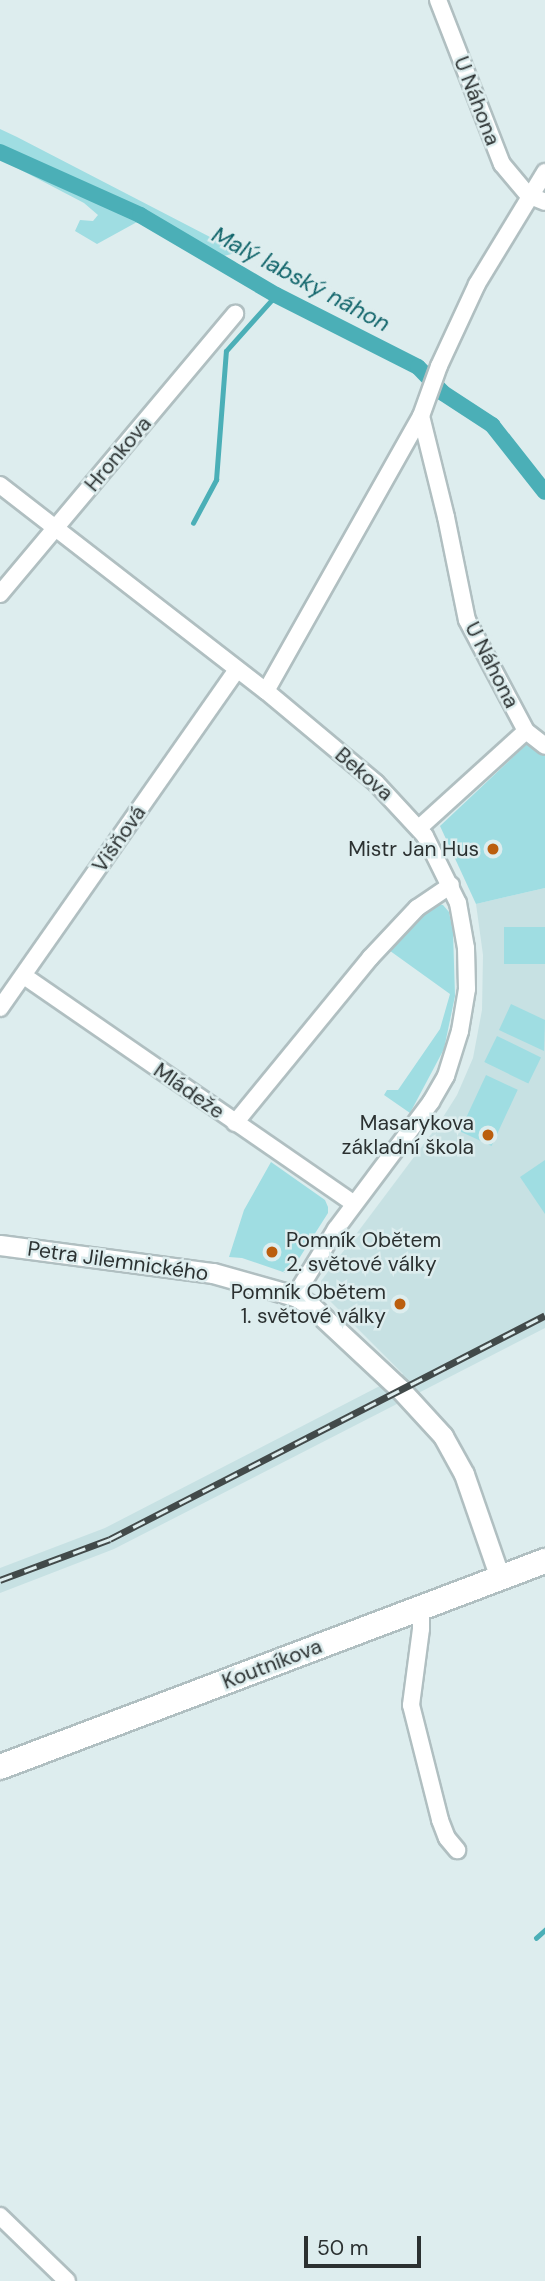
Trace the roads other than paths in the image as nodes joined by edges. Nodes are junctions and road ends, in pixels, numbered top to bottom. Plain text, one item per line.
1 (438, 0) edge
2 (545, 172) edge
3 (528, 195) junction
4 (545, 202) edge
5 (235, 314) dead end
6 (421, 416) junction
7 (0, 485) edge
8 (55, 530) junction
9 (0, 594) edge
10 (237, 670) junction
11 (265, 691) junction
12 (526, 731) junction
13 (545, 746) edge
14 (419, 828) junction
15 (451, 885) junction
16 (24, 976) junction
17 (0, 1008) edge
18 (235, 1123) junction
19 (354, 1204) junction
20 (0, 1245) edge
21 (295, 1296) junction
22 (545, 1561) edge
23 (500, 1578) junction
24 (421, 1608) junction
25 (0, 1767) edge
26 (457, 1850) dead end
27 (0, 2216) edge
28 (67, 2281) edge

1 - 3 street, U Náhona
2 - 3 street
3 - 4 street
3 - 6 street
5 - 8 street, Hronkova
6 - 11 street
6 - 12 street, U Náhona
7 - 8 street, Bekova
8 - 9 street, Hronkova
8 - 10 street, Bekova
10 - 11 street, Bekova
10 - 16 street, Višňová
11 - 14 street, Bekova
12 - 13 street
12 - 14 street, U Náhona
14 - 15 street, Bekova
15 - 18 street
15 - 19 street, Bekova
16 - 17 street, Višňová
16 - 18 street, Mládeže
18 - 19 street, Mládeže
19 - 21 street, Bekova
20 - 21 street, Petra Jilemnického
21 - 23 street, Petra Jilemnického
22 - 23 main road, Koutníkova
23 - 24 main road, Koutníkova
24 - 25 main road, Koutníkova
24 - 26 street
27 - 28 street

